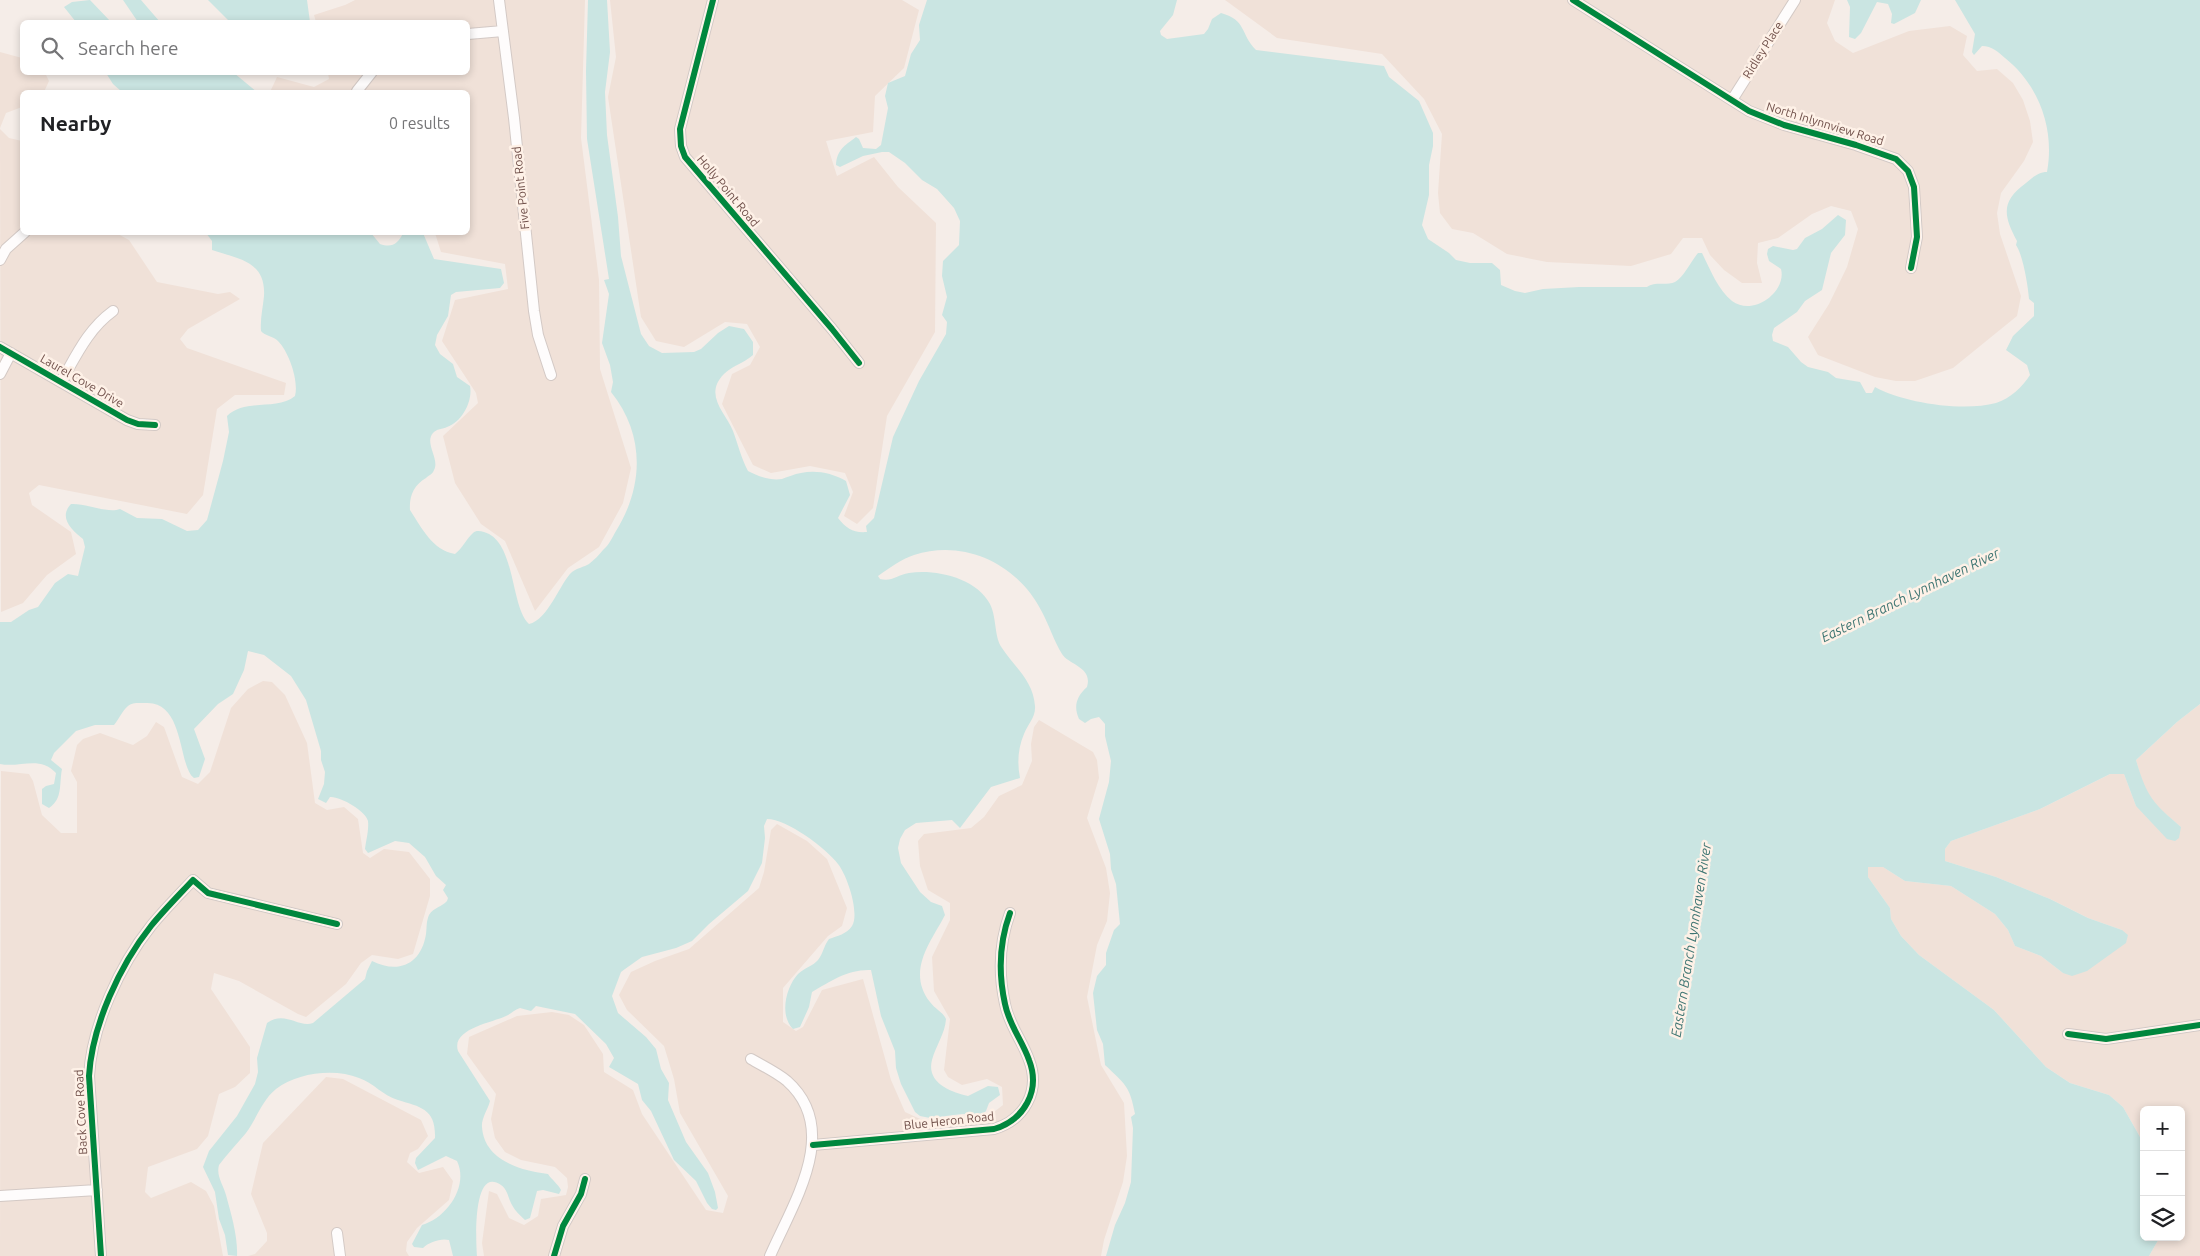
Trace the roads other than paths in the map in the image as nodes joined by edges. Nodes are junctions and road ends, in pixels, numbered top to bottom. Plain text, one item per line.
1 (499, 0) edge
2 (713, 0) edge
3 (1573, 0) edge
4 (1795, 0) edge
5 (503, 30) junction
6 (470, 34) edge
7 (370, 75) edge
8 (358, 90) edge
9 (1732, 100) junction
10 (21, 235) edge
11 (0, 260) edge
12 (1911, 268) dead end
13 (113, 311) dead end
14 (0, 347) edge
15 (11, 354) junction
16 (859, 363) dead end
17 (0, 374) edge
18 (551, 375) dead end
19 (61, 382) junction
20 (155, 425) dead end
21 (1010, 912) dead end
22 (337, 924) dead end
23 (2200, 1025) edge
24 (2068, 1034) dead end
25 (751, 1059) dead end
26 (813, 1145) junction
27 (585, 1179) dead end
28 (97, 1190) junction
29 (0, 1196) edge
30 (337, 1233) dead end
31 (101, 1256) edge
32 (340, 1256) edge
33 (554, 1256) edge
34 (770, 1256) edge

1 - 5 street, Five Point Road
2 - 16 street, Holly Point Road
3 - 9 street, North Inlynnview Road
4 - 9 street, Ridley Place
5 - 6 street
5 - 18 street, Five Point Road
7 - 8 street
9 - 12 street, North Inlynnview Road
10 - 11 street
13 - 19 street
14 - 15 street, Laurel Cove Drive
15 - 17 street
15 - 19 street, Laurel Cove Drive
19 - 20 street, Laurel Cove Drive
21 - 26 street, Blue Heron Road
22 - 28 street, Back Cove Road
23 - 24 street
25 - 26 street
26 - 34 street
27 - 33 street
28 - 29 street
28 - 31 street, Back Cove Road
30 - 32 street

